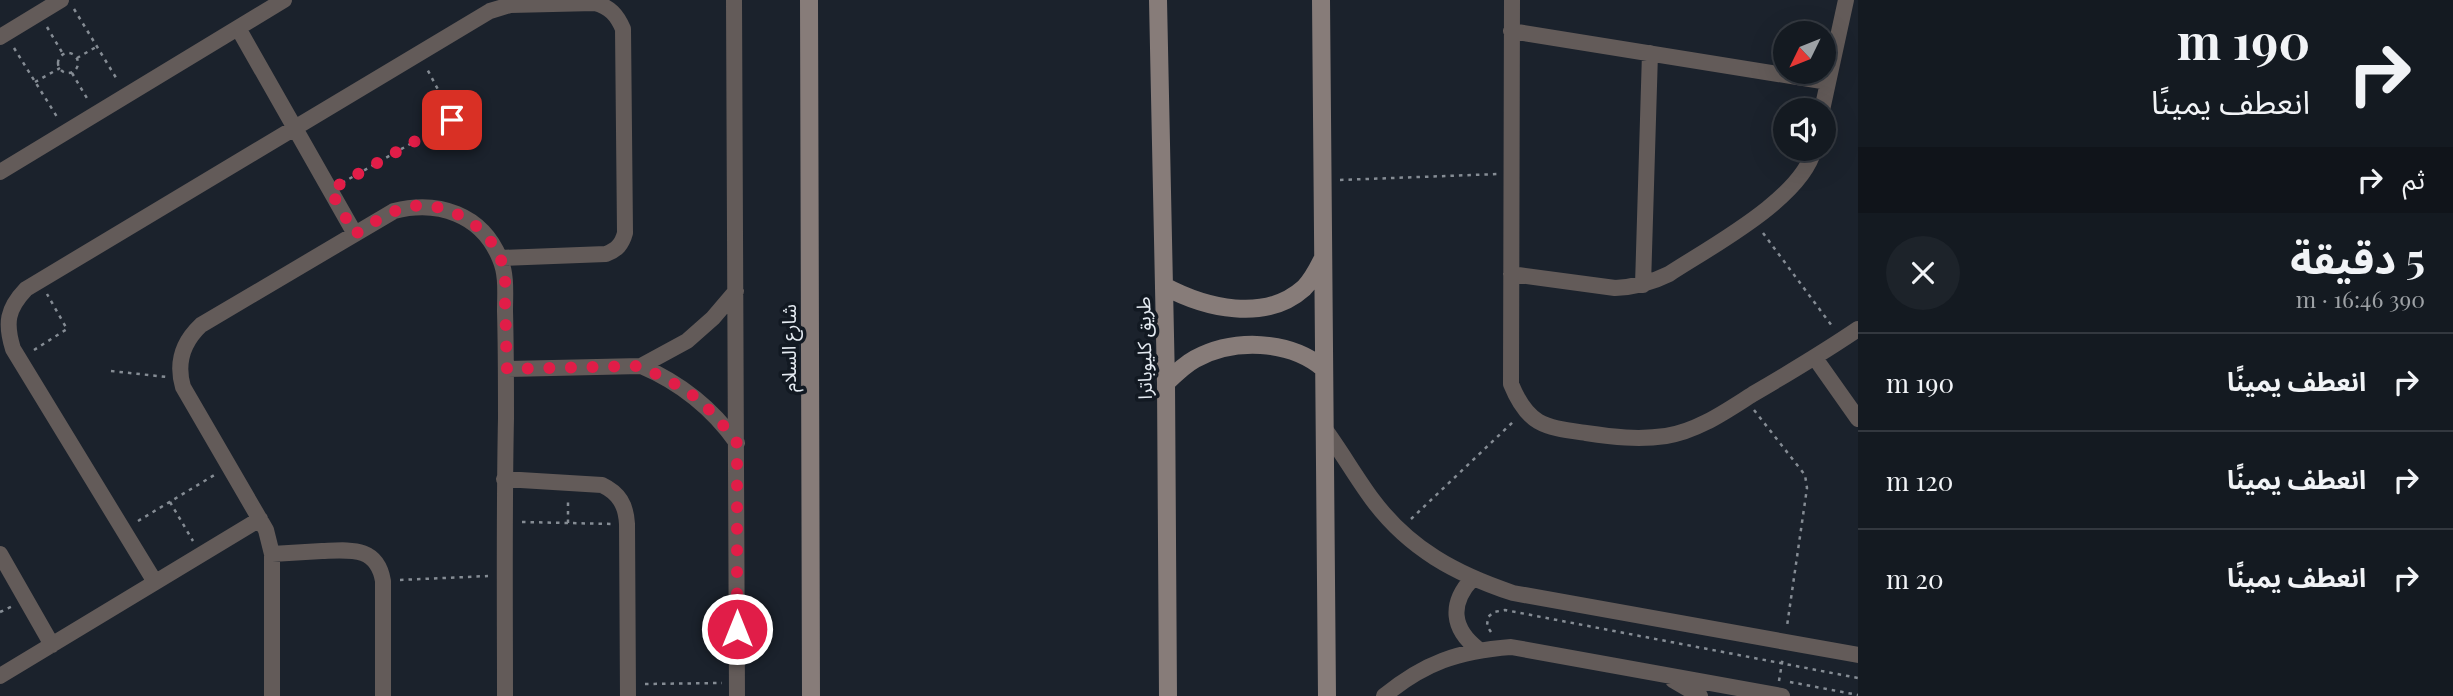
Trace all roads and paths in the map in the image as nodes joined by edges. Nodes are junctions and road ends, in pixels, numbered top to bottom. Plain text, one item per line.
1 (61, 0) edge
2 (68, 0) edge
3 (284, 0) edge
4 (734, 0) edge
5 (809, 0) edge
6 (1158, 0) edge
7 (1321, 0) edge
8 (1512, 0) edge
9 (1846, 0) edge
10 (39, 13) junction
11 (238, 28) junction
12 (1511, 31) junction
13 (3, 35) edge
14 (1836, 46) edge
15 (97, 47) junction
16 (418, 53) junction
17 (1650, 53) junction
18 (63, 54) junction
19 (77, 58) junction
20 (60, 68) junction
21 (72, 73) junction
22 (1773, 73) edge
23 (35, 82) junction
24 (127, 96) junction
25 (96, 114) junction
26 (295, 127) junction
27 (66, 132) junction
28 (1810, 161) edge
29 (0, 172) edge
30 (1511, 173) junction
31 (1321, 180) junction
32 (330, 190) junction
33 (1753, 219) junction
34 (355, 234) junction
35 (500, 258) junction
36 (1322, 260) junction
37 (1511, 274) junction
38 (38, 281) junction
39 (1643, 285) junction
40 (1164, 286) junction
41 (736, 291) junction
42 (1858, 329) edge
43 (1842, 340) junction
44 (1815, 358) junction
45 (19, 359) junction
46 (641, 366) junction
47 (1323, 368) junction
48 (507, 369) junction
49 (111, 371) dead end
50 (181, 378) junction
51 (1166, 383) junction
52 (1745, 399) junction
53 (1525, 410) junction
54 (1858, 419) edge
55 (1324, 428) junction
56 (737, 443) junction
57 (229, 466) junction
58 (505, 479) junction
59 (568, 482) junction
60 (170, 502) junction
61 (260, 519) junction
62 (505, 522) junction
63 (568, 523) junction
64 (627, 524) junction
65 (123, 530) junction
66 (1399, 530) junction
67 (0, 554) edge
68 (201, 554) junction
69 (272, 554) junction
70 (505, 576) junction
71 (1472, 579) junction
72 (383, 581) junction
73 (155, 582) junction
74 (1496, 635) dead end
75 (1785, 642) junction
76 (52, 645) junction
77 (1478, 649) junction
78 (1858, 655) edge
79 (1782, 665) junction
80 (1661, 674) junction
81 (0, 676) edge
82 (1858, 678) edge
83 (737, 689) edge
84 (628, 690) edge
85 (1779, 690) edge
86 (1858, 695) edge
87 (272, 696) edge
88 (383, 696) edge
89 (505, 696) edge
90 (811, 696) edge
91 (1168, 696) edge
92 (1327, 696) edge
93 (1384, 696) edge
94 (1700, 696) edge

1 - 10 street
2 - 15 path
3 - 11 street
4 - 41 street
5 - 90 main road, شارع السلام
6 - 40 main road, طريق كليوباترا
7 - 31 main road
8 - 12 street
9 - 14 street
10 - 13 street
10 - 18 path
11 - 24 street
11 - 26 street
12 - 17 street
12 - 30 street
13 - 23 path
15 - 19 path
15 - 24 path
16 - 26 street
16 - 32 path
16 - 35 street
17 - 22 street
17 - 39 street
18 - 19 path
18 - 20 path
19 - 21 path
20 - 21 path
20 - 23 path
21 - 25 path
23 - 27 path
24 - 25 street
25 - 27 street
26 - 32 street
26 - 38 street
27 - 29 street
28 - 33 street
30 - 31 path
30 - 37 street
31 - 36 main road
32 - 34 street
33 - 39 street
33 - 43 path
34 - 35 street
34 - 50 street
35 - 48 street
36 - 40 main road
36 - 47 main road
37 - 39 street
37 - 53 street
38 - 45 street
38 - 45 path
40 - 51 main road, طريق كليوباترا
41 - 46 street
41 - 56 street
42 - 43 street
43 - 44 street
44 - 52 street
44 - 54 street
45 - 65 street
46 - 48 street
46 - 56 street
47 - 51 main road
47 - 55 main road
48 - 58 street
49 - 50 path
50 - 57 street
51 - 91 main road, طريق كليوباترا
52 - 53 street
52 - 75 path
53 - 66 path
55 - 66 street
55 - 92 main road
56 - 83 street
57 - 60 path
57 - 61 street
58 - 59 street
58 - 62 street
59 - 63 path
59 - 64 street
60 - 65 path
60 - 68 path
61 - 68 street
61 - 69 street
62 - 63 path
62 - 70 street
63 - 64 path
64 - 84 street
65 - 73 street
66 - 71 street
67 - 76 street
68 - 73 street
69 - 72 street
69 - 87 street
70 - 72 path
70 - 89 street
71 - 75 street
71 - 77 street
72 - 88 street
73 - 76 street
74 - 79 path
75 - 78 street
75 - 79 path
76 - 81 street
77 - 80 street
77 - 93 street
79 - 82 path
79 - 85 path
80 - 85 street
80 - 94 street
83 - 84 path
85 - 86 path

